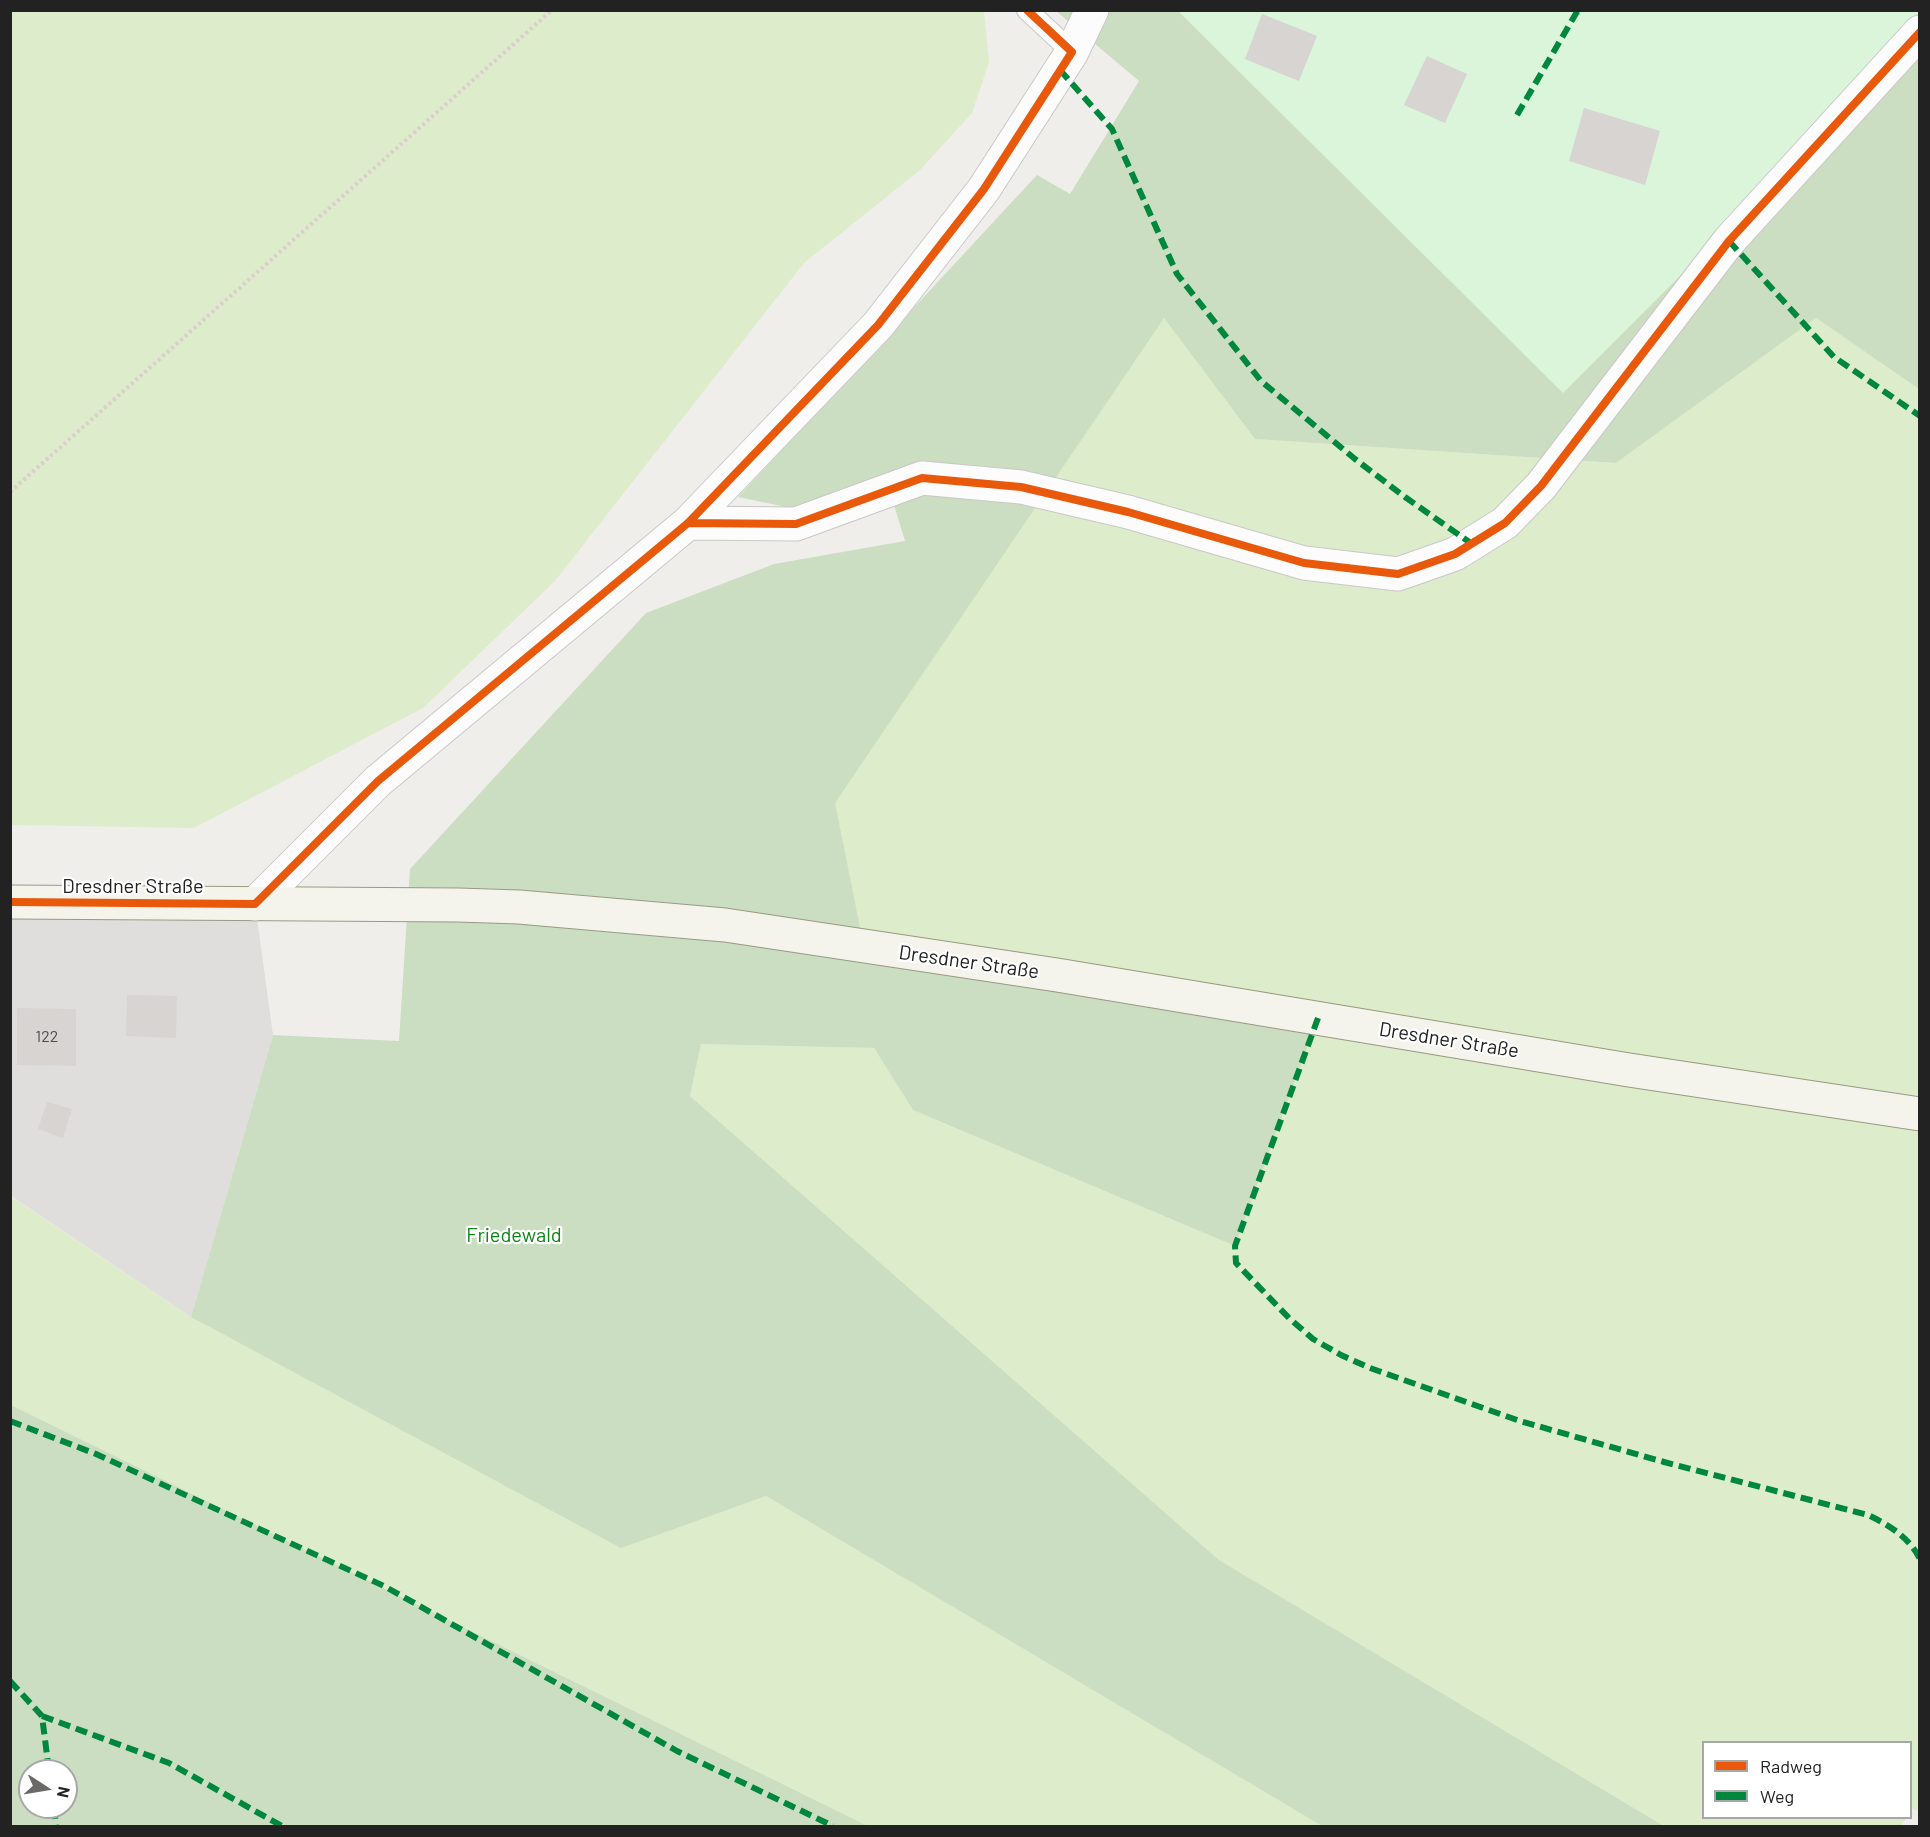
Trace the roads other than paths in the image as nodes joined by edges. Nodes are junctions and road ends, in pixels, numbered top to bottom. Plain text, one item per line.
1 (1027, 10) edge
2 (1092, 10) edge
3 (1920, 32) edge
4 (1072, 52) junction
5 (688, 523) junction
6 (10, 902) edge
7 (255, 904) junction
8 (1920, 1114) edge

1 - 4 lane
2 - 4 street
3 - 5 street
4 - 5 street
5 - 7 street
6 - 7 main road, Dresdner Straße
7 - 8 main road, Dresdner Straße

